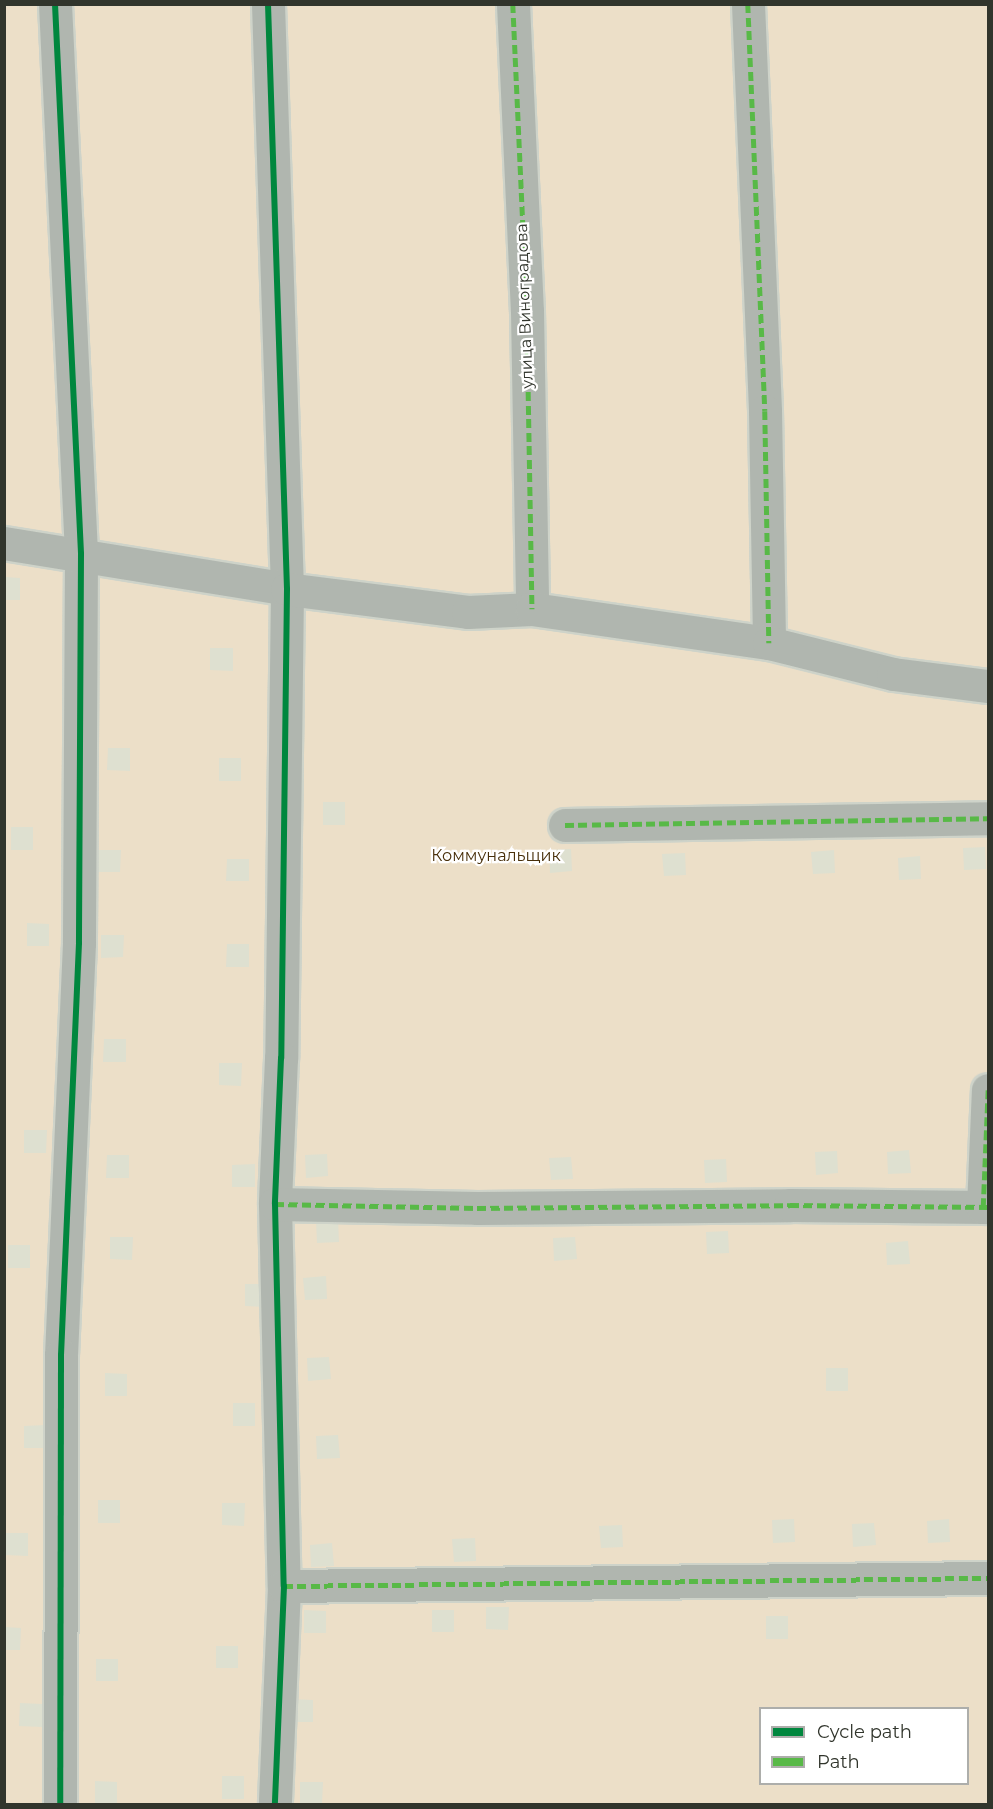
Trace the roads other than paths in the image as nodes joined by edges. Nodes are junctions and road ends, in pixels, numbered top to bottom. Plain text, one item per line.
1 (55, 4) edge
2 (268, 4) edge
3 (513, 4) edge
4 (748, 4) edge
5 (4, 543) edge
6 (81, 554) junction
7 (287, 589) junction
8 (532, 609) junction
9 (769, 643) junction
10 (988, 686) edge
11 (988, 818) edge
12 (565, 825) dead end
13 (988, 1090) edge
14 (275, 1204) junction
15 (986, 1207) edge
16 (988, 1578) edge
17 (284, 1586) junction
18 (60, 1804) edge
19 (275, 1804) edge

1 - 6 street
2 - 7 street
3 - 8 street, улица Виноградова
4 - 9 street
5 - 6 street
6 - 7 street
6 - 18 street
7 - 8 street
7 - 14 street
8 - 9 street
9 - 10 street
11 - 12 street
13 - 15 street
14 - 15 street
14 - 17 street
16 - 17 street
17 - 19 street

